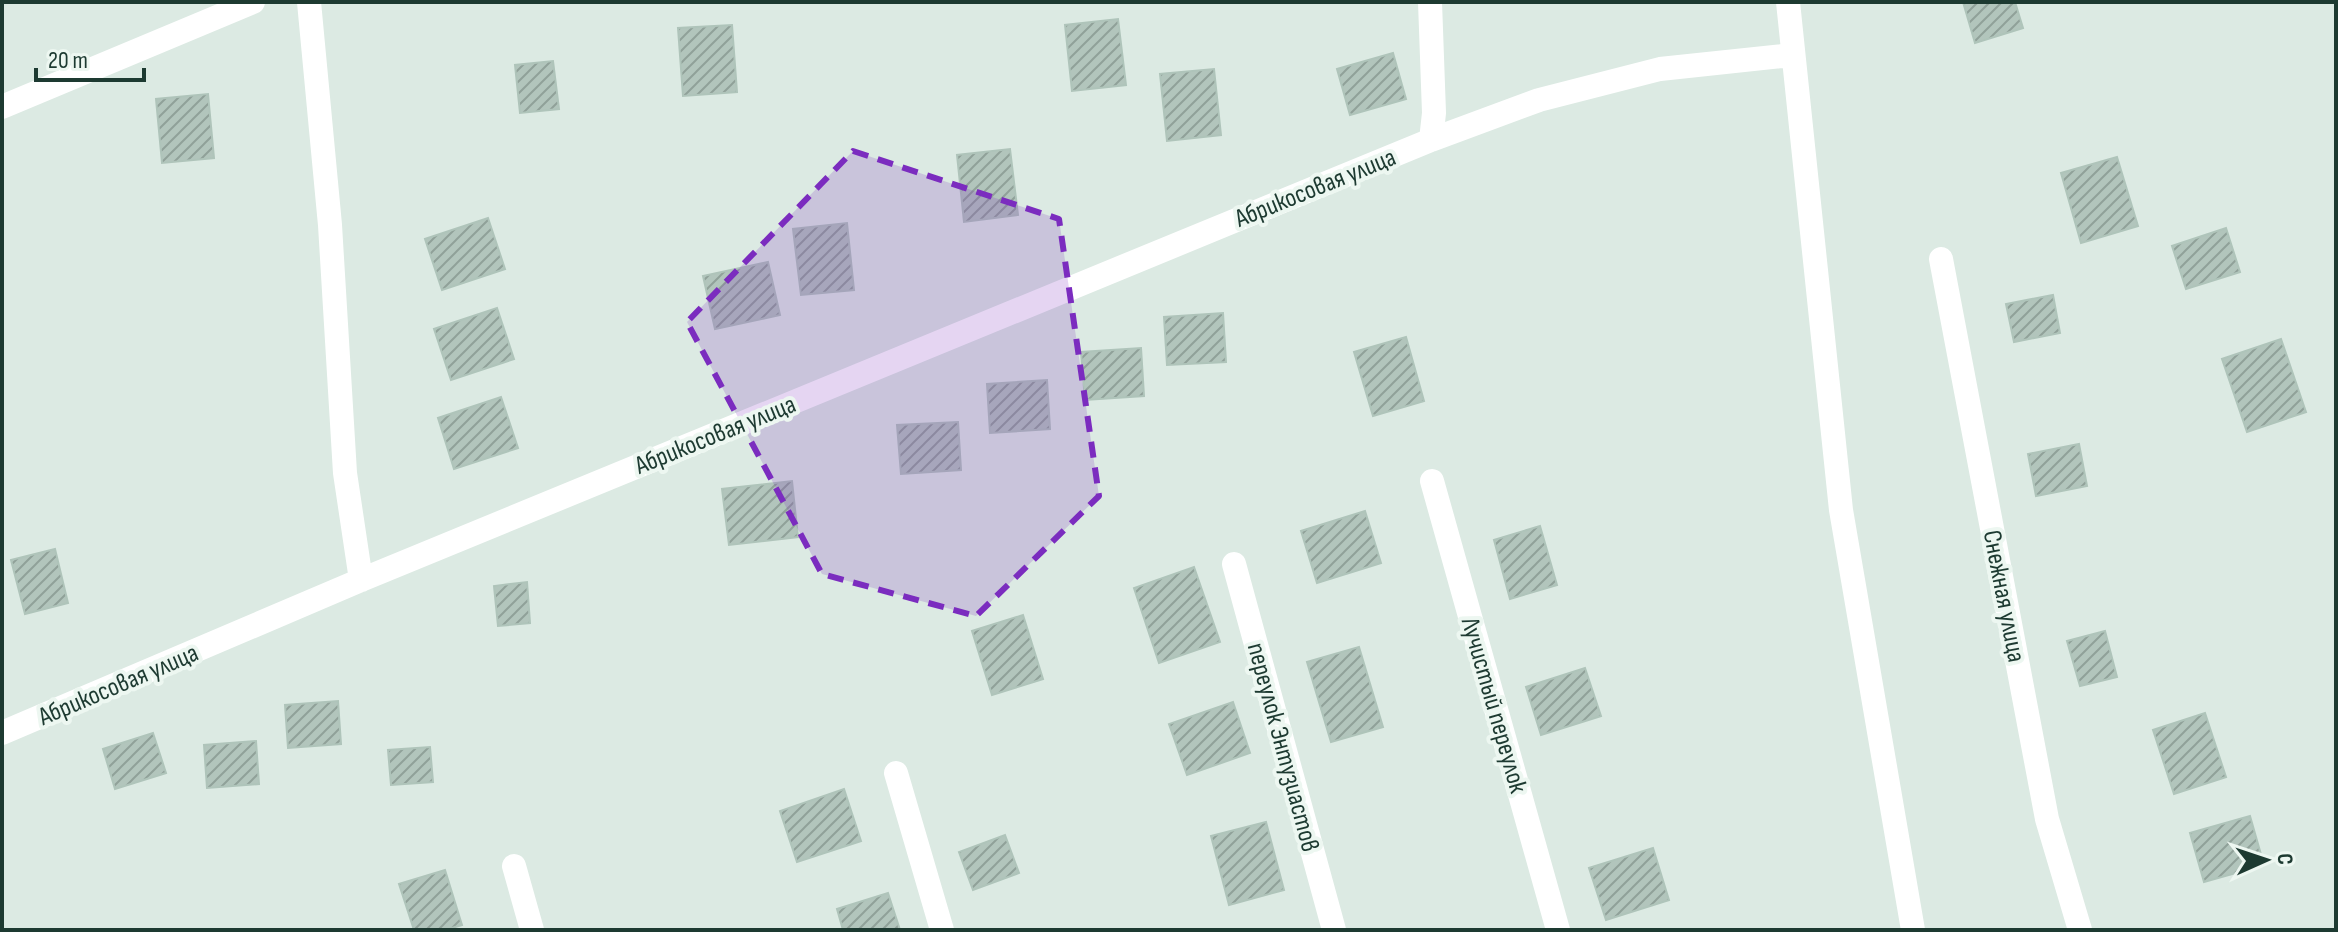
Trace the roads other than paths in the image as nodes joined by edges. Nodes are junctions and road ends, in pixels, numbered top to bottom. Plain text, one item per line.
1 (253, 2) edge
2 (309, 2) edge
3 (1430, 2) edge
4 (1788, 2) edge
5 (1792, 55) junction
6 (2, 107) edge
7 (1431, 140) junction
8 (1941, 259) dead end
9 (1432, 481) dead end
10 (1234, 564) dead end
11 (361, 580) junction
12 (2, 733) edge
13 (896, 773) dead end
14 (514, 866) dead end
15 (532, 930) edge
16 (942, 930) edge
17 (1334, 930) edge
18 (1558, 930) edge
19 (1913, 930) edge
20 (2080, 930) edge

1 - 6 street
2 - 11 street
3 - 7 street
4 - 5 street
5 - 7 street, Абрикосовая улица
5 - 19 street
7 - 11 street, Абрикосовая улица
8 - 20 street, Снежная улица
9 - 18 street, Лучистый переулок
10 - 17 street, переулок Энтузиастов
11 - 12 street, Абрикосовая улица
13 - 16 street
14 - 15 street

